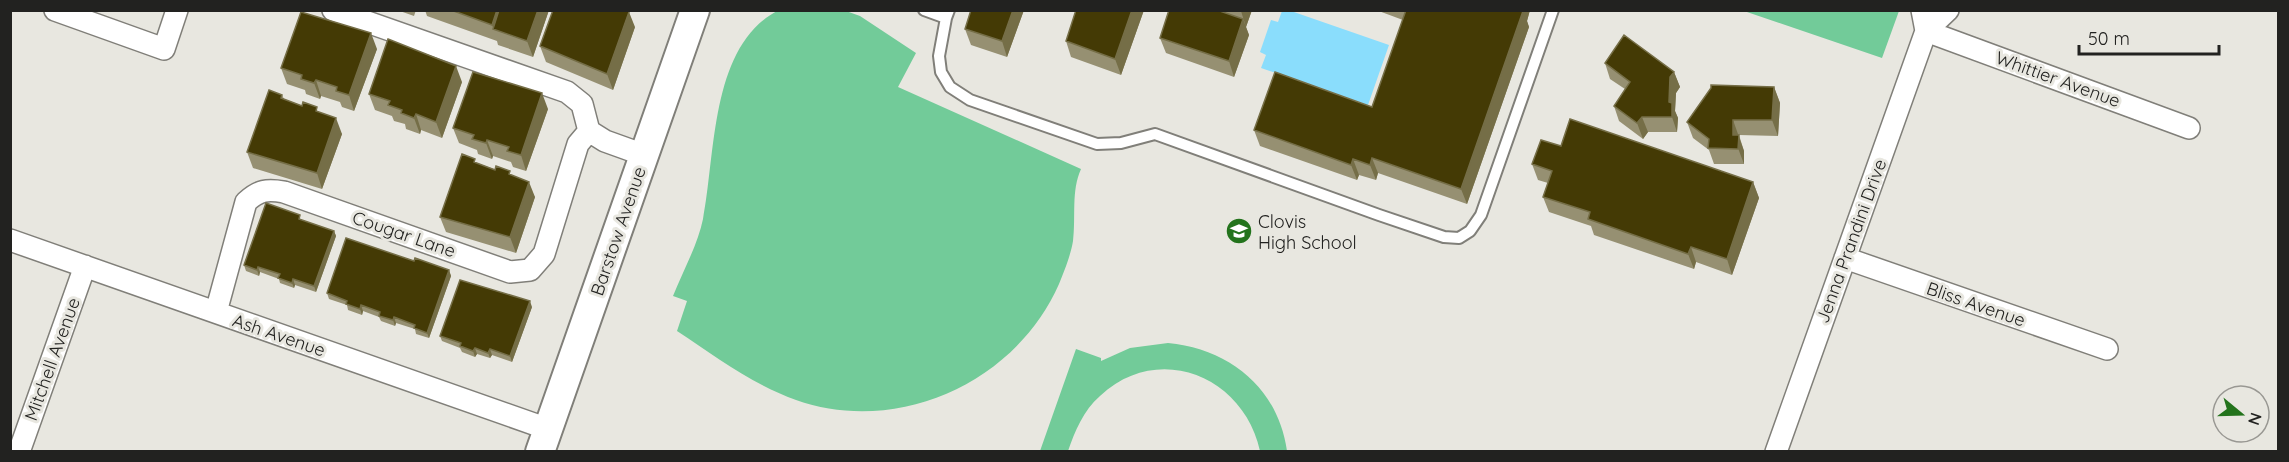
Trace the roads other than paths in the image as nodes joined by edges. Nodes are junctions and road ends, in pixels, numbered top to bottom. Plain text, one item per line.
1 (55, 10) edge
2 (177, 10) edge
3 (333, 10) edge
4 (695, 10) edge
5 (924, 10) edge
6 (1553, 10) edge
7 (1948, 10) edge
8 (948, 14) edge
9 (1924, 21) edge
10 (2189, 128) dead end
11 (589, 131) junction
12 (644, 155) junction
13 (10, 240) edge
14 (1845, 258) junction
15 (85, 266) junction
16 (216, 312) junction
17 (2107, 349) dead end
18 (544, 440) edge
19 (19, 452) edge
20 (1776, 452) edge

1 - 2 street
3 - 11 street
4 - 12 street, Barstow Avenue
5 - 8 lane
6 - 8 lane
7 - 9 street, Jenna Prandini Drive
9 - 10 street, Whittier Avenue
9 - 14 street, Jenna Prandini Drive
11 - 12 street
11 - 16 street, Cougar Lane
12 - 18 street, Barstow Avenue
13 - 15 street, Ash Avenue
14 - 17 street, Bliss Avenue
14 - 20 street, Jenna Prandini Drive
15 - 16 street, Ash Avenue
15 - 19 street, Mitchell Avenue
16 - 18 street, Ash Avenue

